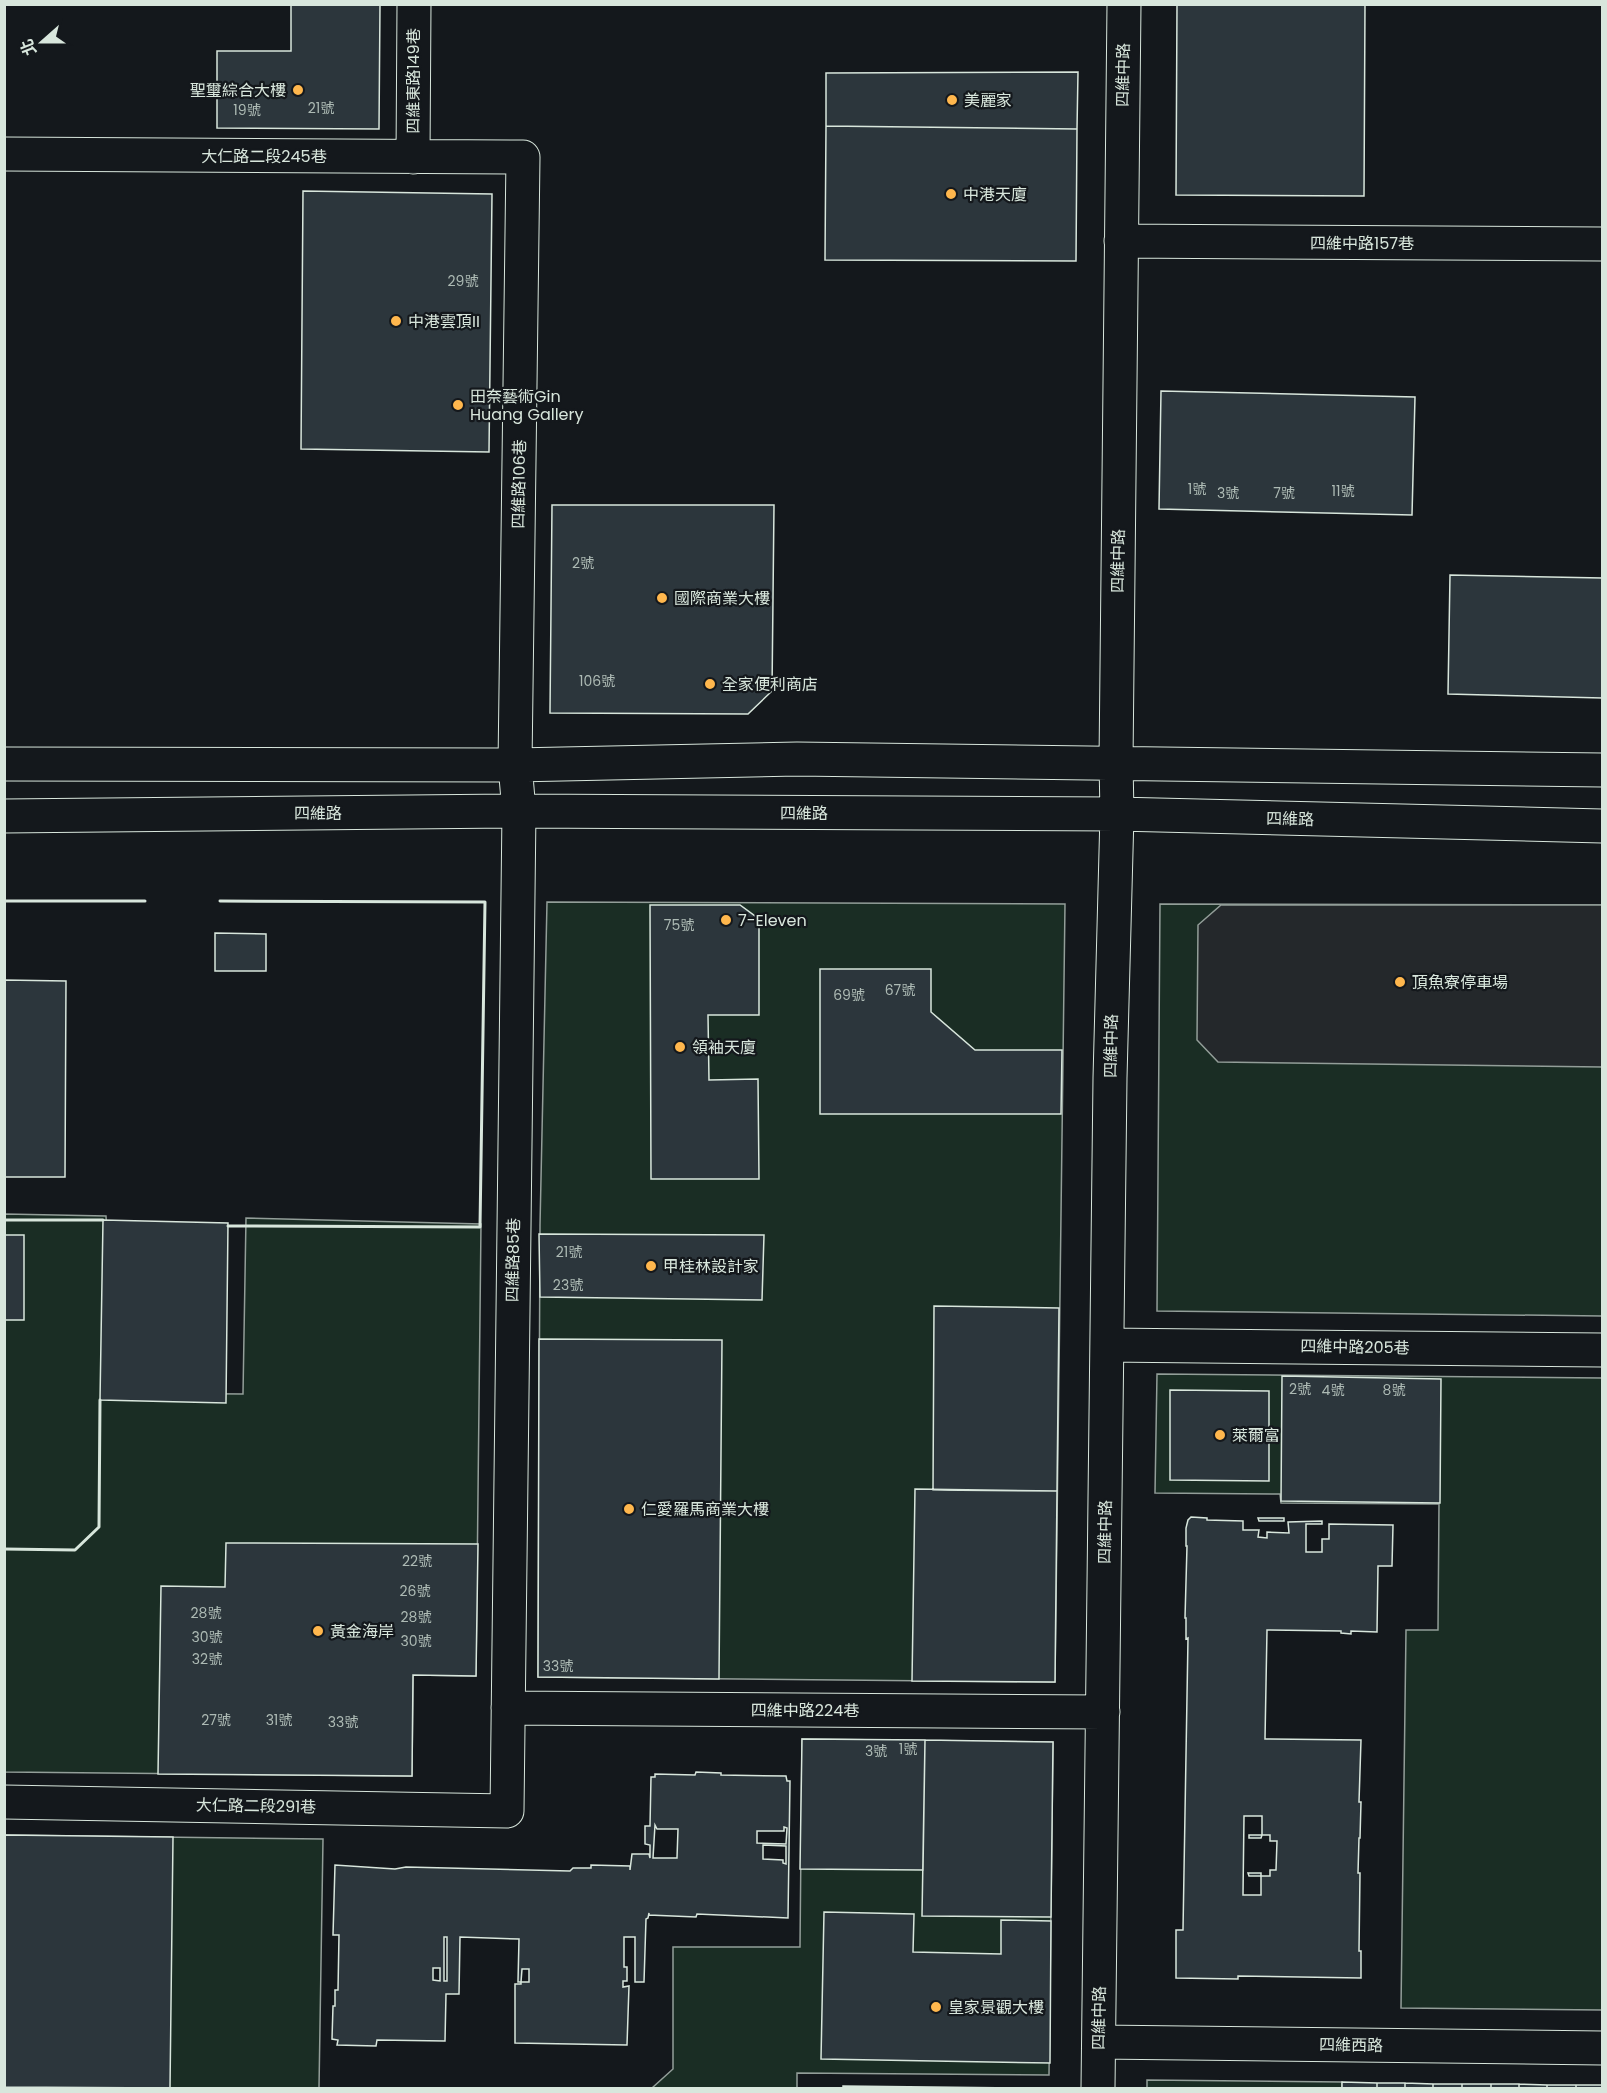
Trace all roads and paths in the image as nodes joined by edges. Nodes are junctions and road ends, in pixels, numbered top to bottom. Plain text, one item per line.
1 (414, 4) edge
2 (1124, 4) edge
3 (4, 154) edge
4 (413, 157) junction
5 (523, 157) joint
6 (1121, 241) junction
7 (1602, 244) edge
8 (1116, 762) junction
9 (4, 764) edge
10 (515, 765) junction
11 (1602, 770) edge
12 (519, 811) junction
13 (1117, 814) junction
14 (4, 816) edge
15 (1602, 826) edge
16 (1107, 1345) junction
17 (1602, 1350) edge
18 (508, 1708) junction
19 (1103, 1712) junction
20 (4, 1803) edge
21 (507, 1810) joint
22 (1099, 2042) junction
23 (1602, 2048) edge
24 (1098, 2088) edge

1 - 4 street, 四維東路149巷
2 - 6 street, 四維中路
3 - 4 street, 大仁路二段245巷
4 - 5 street, 大仁路二段245巷
5 - 10 street, 四維路106巷
6 - 7 street, 四維中路157巷
6 - 8 street, 四維中路
8 - 10 street
8 - 11 street
8 - 13 street, 四維中路
9 - 10 street
10 - 12 street, 四維路106巷
12 - 13 street, 四維路
12 - 14 street, 四維路
12 - 18 street, 四維路85巷
13 - 15 street, 四維路
13 - 16 street, 四維中路
16 - 17 street, 四維中路205巷
16 - 19 street, 四維中路
18 - 19 street, 四維中路224巷
18 - 21 street, 四維路85巷
19 - 22 street, 四維中路
20 - 21 street, 大仁路二段291巷
22 - 23 street, 四維西路
22 - 24 street, 四維中路

